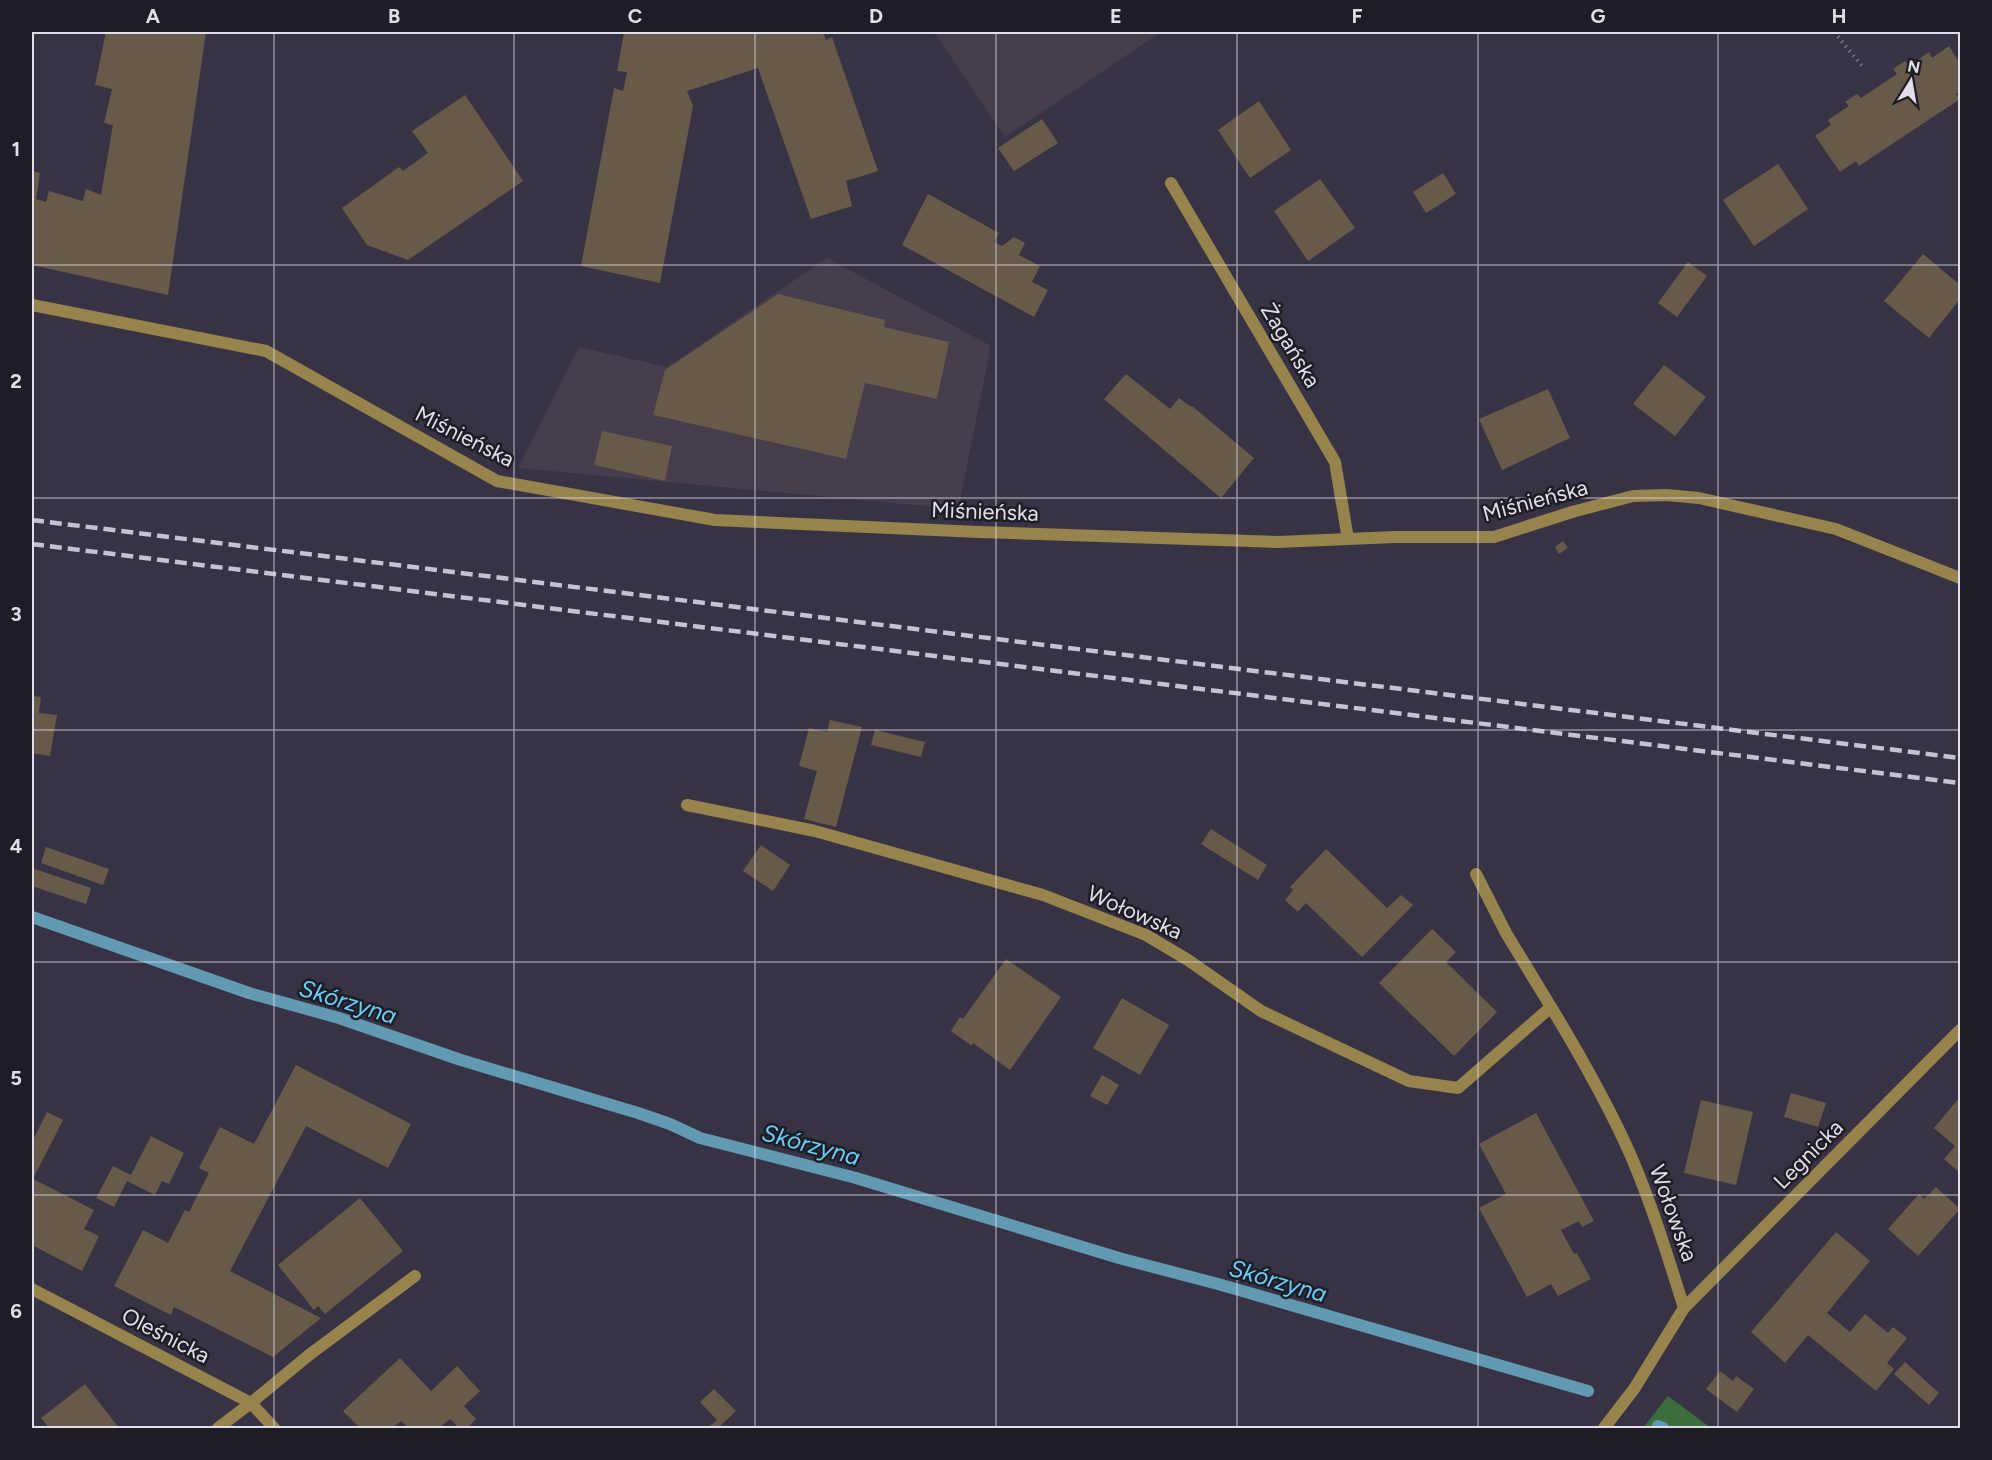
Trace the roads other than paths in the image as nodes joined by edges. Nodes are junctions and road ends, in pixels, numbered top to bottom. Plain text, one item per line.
1 (1171, 183) dead end
2 (32, 305) edge
3 (1348, 539) junction
4 (1960, 578) edge
5 (687, 805) dead end
6 (1476, 874) dead end
7 (1551, 1006) junction
8 (1960, 1030) edge
9 (416, 1276) dead end
10 (32, 1289) edge
11 (1684, 1308) junction
12 (251, 1403) junction
13 (218, 1428) edge
14 (274, 1428) edge
15 (1604, 1428) edge

1 - 3 street, Żagańska
2 - 3 street, Miśnieńska
3 - 4 street, Miśnieńska
5 - 7 street, Wołowska
6 - 7 street, Wołowska
7 - 11 street, Wołowska
8 - 11 street, Legnicka
9 - 12 street
10 - 12 street, Oleśnicka
11 - 15 street
12 - 13 street
12 - 14 street, Oleśnicka

